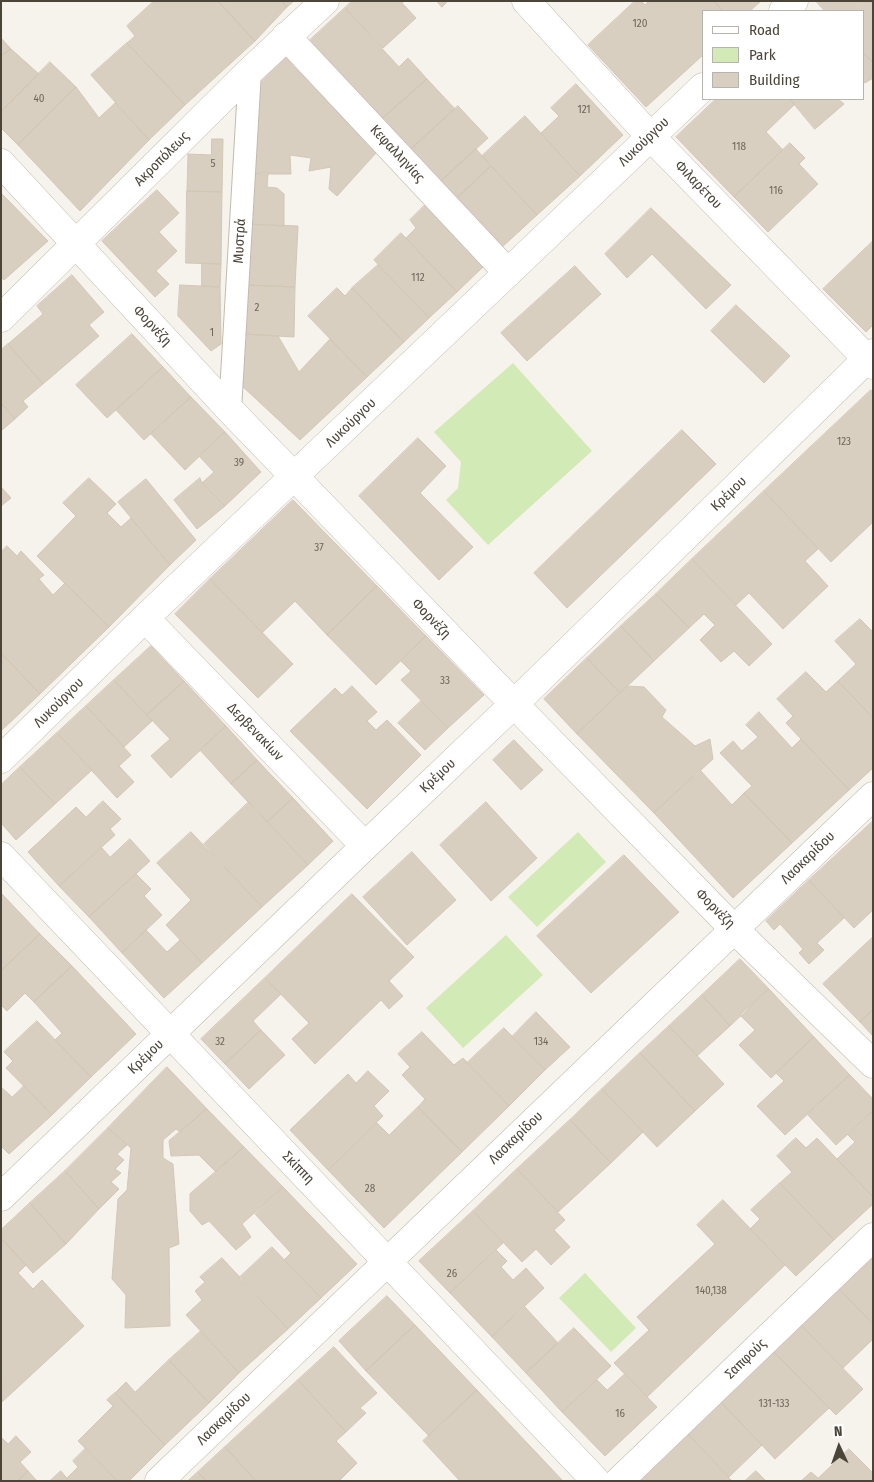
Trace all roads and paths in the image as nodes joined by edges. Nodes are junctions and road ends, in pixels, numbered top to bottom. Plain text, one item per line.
1 (325, 1) edge
2 (526, 1) edge
3 (794, 1) edge
4 (784, 10) edge
5 (286, 36) junction
6 (250, 72) junction
7 (702, 88) edge
8 (650, 136) junction
9 (1, 163) edge
10 (78, 244) junction
11 (508, 272) junction
12 (1, 318) edge
13 (871, 359) edge
14 (230, 410) junction
15 (295, 477) junction
16 (145, 618) junction
17 (514, 704) junction
18 (1, 760) edge
19 (873, 796) edge
20 (365, 846) junction
21 (1, 856) edge
22 (734, 929) junction
23 (170, 1033) junction
24 (873, 1064) edge
25 (1, 1197) edge
26 (873, 1237) edge
27 (387, 1262) junction
28 (159, 1481) edge
29 (596, 1481) edge
30 (618, 1481) edge

1 - 5 street, Ακροπόλεως
2 - 8 street, Φιλαρέτου
3 - 4 street
5 - 6 street, Ακροπόλεως
5 - 11 street, Κεφαλληνίας
6 - 10 street, Ακροπόλεως
6 - 14 street, Μυστρά
7 - 8 street, Λυκούργου
8 - 11 street, Λυκούργου
8 - 13 street, Φιλαρέτου
9 - 10 street, Φορνέζη
10 - 12 street, Ακροπόλεως
10 - 14 street, Φορνέζη
11 - 15 street, Λυκούργου
13 - 17 street, Κρέμου
14 - 15 street, Φορνέζη
15 - 16 street, Λυκούργου
15 - 17 street, Φορνέζη
16 - 18 street, Λυκούργου
16 - 20 street, Δερβενακίων
17 - 20 street, Κρέμου
17 - 22 street, Φορνέζη
19 - 22 street, Λασκαρίδου
20 - 23 street, Κρέμου
21 - 23 street, Σκίππη
22 - 24 street, Φορνέζη
22 - 27 street, Λασκαρίδου
23 - 25 street, Κρέμου
23 - 27 street, Σκίππη
26 - 30 street, Σαπφούς
27 - 28 street, Λασκαρίδου
27 - 29 street, Σκίππη

